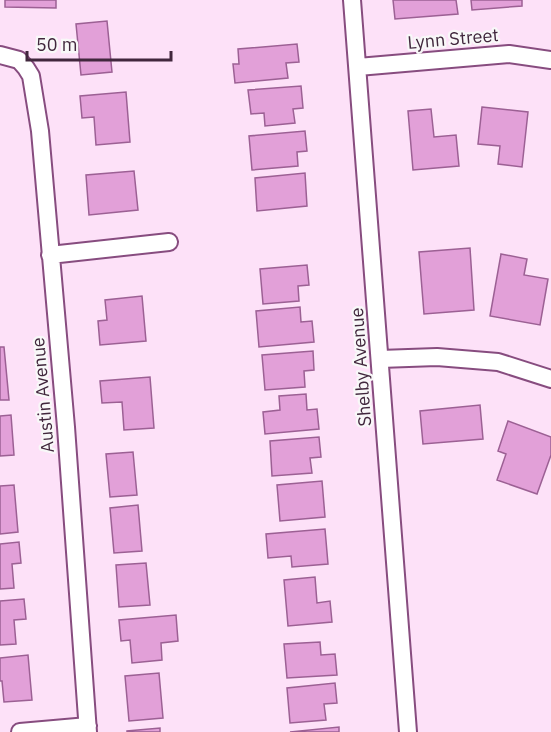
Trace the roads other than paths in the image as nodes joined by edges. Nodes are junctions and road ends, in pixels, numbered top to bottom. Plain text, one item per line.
1 (352, 0) edge
2 (0, 55) edge
3 (551, 60) edge
4 (358, 67) junction
5 (169, 242) dead end
6 (50, 255) junction
7 (380, 359) junction
8 (551, 379) edge
9 (88, 729) edge
10 (20, 732) edge
11 (408, 732) edge

1 - 4 street, Shelby Avenue
2 - 6 street, Austin Avenue
3 - 4 street, Lynn Street
4 - 7 street, Shelby Avenue
5 - 6 street
6 - 9 street, Austin Avenue
7 - 8 street
7 - 11 street, Shelby Avenue
9 - 10 street

